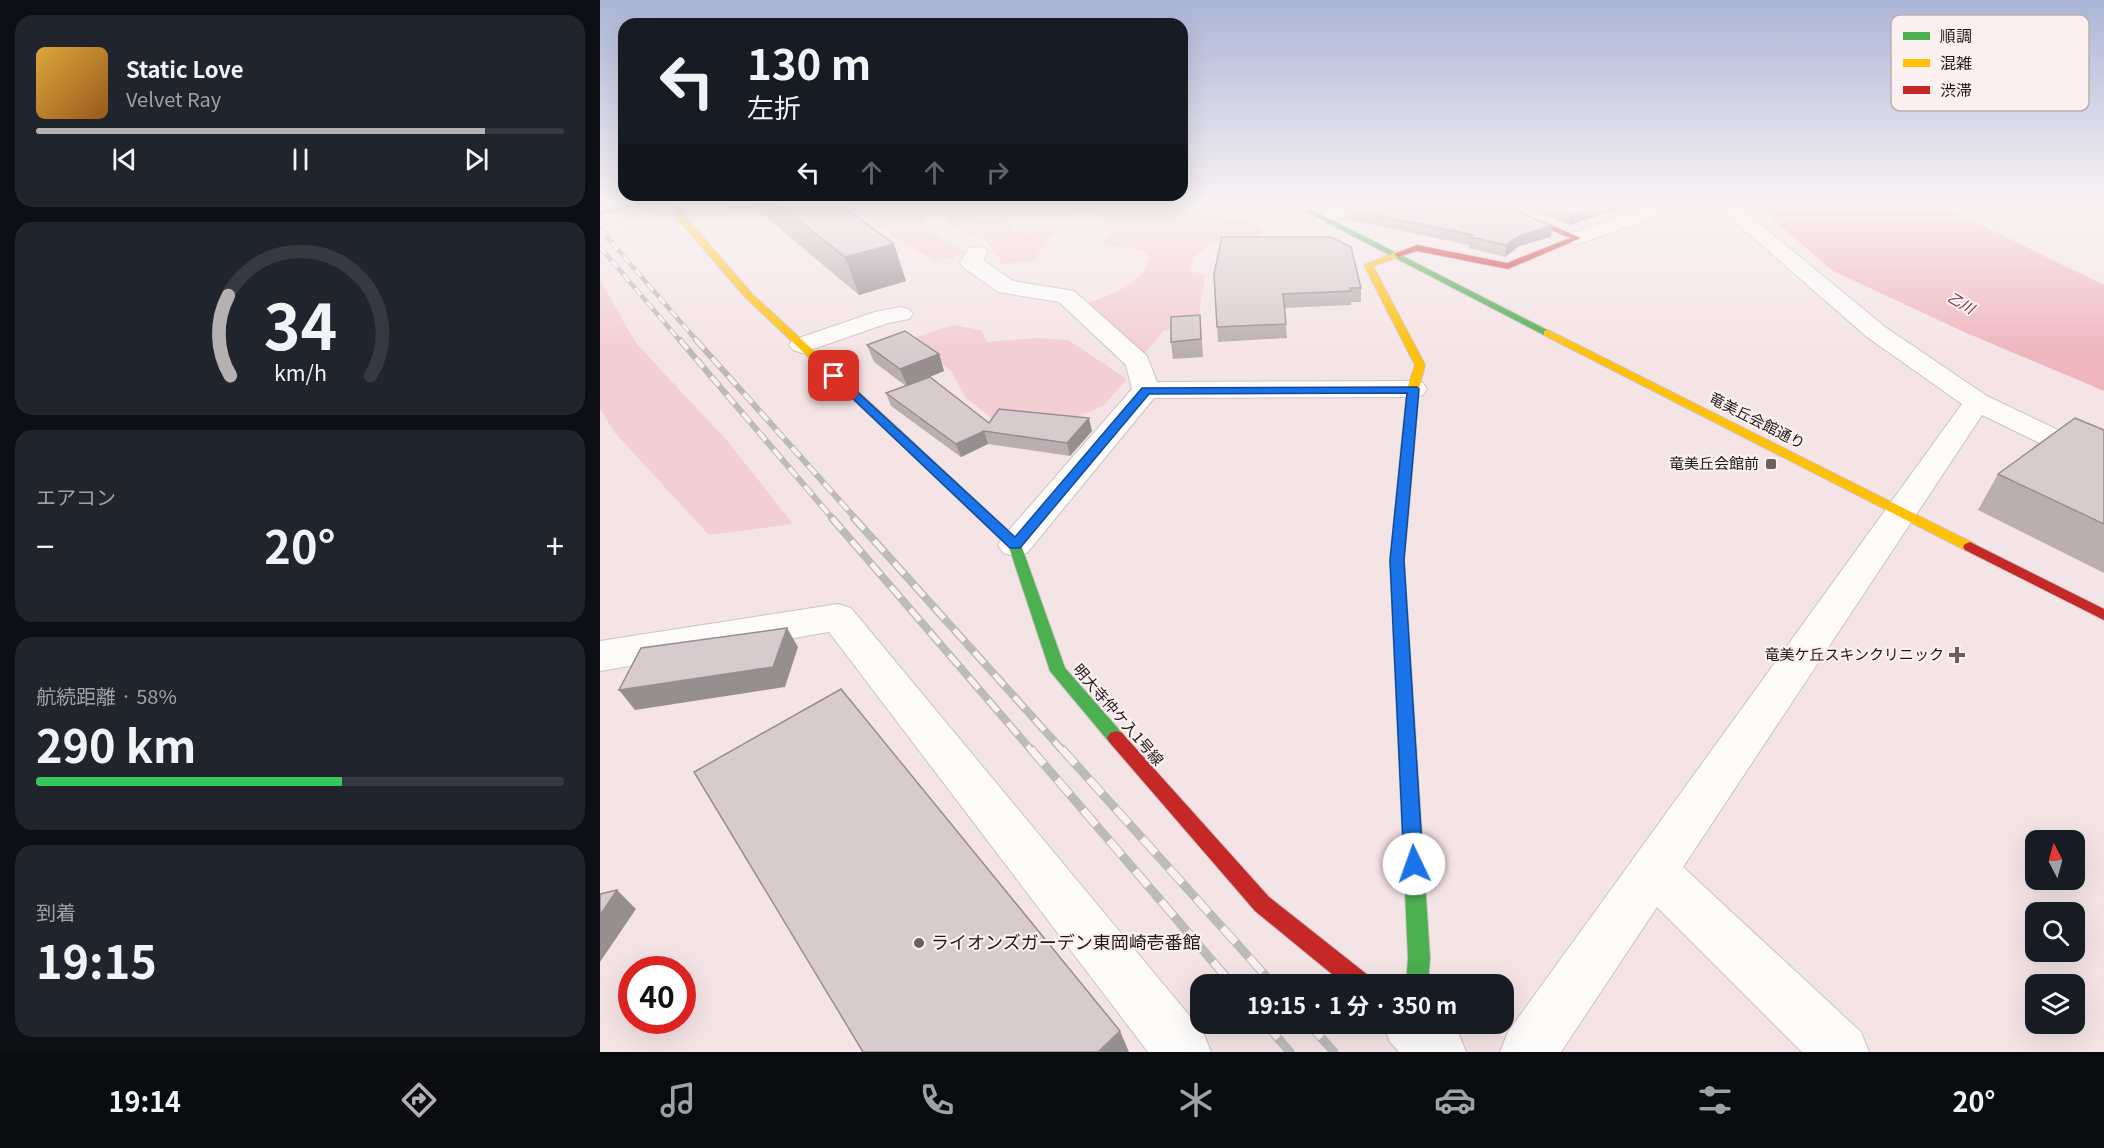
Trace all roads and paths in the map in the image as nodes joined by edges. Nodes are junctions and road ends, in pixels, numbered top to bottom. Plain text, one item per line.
1 (713, 254) edge
2 (976, 254) edge
3 (1390, 254) edge
4 (1399, 254) edge
5 (1448, 254) edge
6 (1537, 254) edge
7 (1783, 254) edge
8 (1394, 256) junction
9 (901, 314) dead end
10 (802, 345) junction
11 (1413, 389) junction
12 (1146, 390) junction
13 (1977, 402) junction
14 (2104, 463) edge
15 (1902, 512) junction
16 (1015, 545) junction
17 (2104, 615) edge
18 (600, 656) edge
19 (1654, 872) junction
20 (1349, 974) edge
21 (1418, 974) edge
22 (1420, 1034) edge
23 (1183, 1052) edge
24 (1438, 1052) edge
25 (1528, 1052) edge
26 (1840, 1052) edge

1 - 10 street, 明大寺仲ケ入1号線
2 - 12 street
3 - 8 street, 竜美丘会館通り
4 - 8 street
5 - 6 street
7 - 13 street
8 - 11 street
8 - 15 street, 竜美丘会館通り
9 - 10 street
10 - 16 street, 明大寺仲ケ入1号線
11 - 12 street
11 - 21 street
12 - 16 street
13 - 14 street
13 - 15 street
15 - 17 street, 竜美丘会館通り
15 - 19 street
16 - 20 street, 明大寺仲ケ入1号線
18 - 23 street
19 - 25 street
19 - 26 street
22 - 24 street

